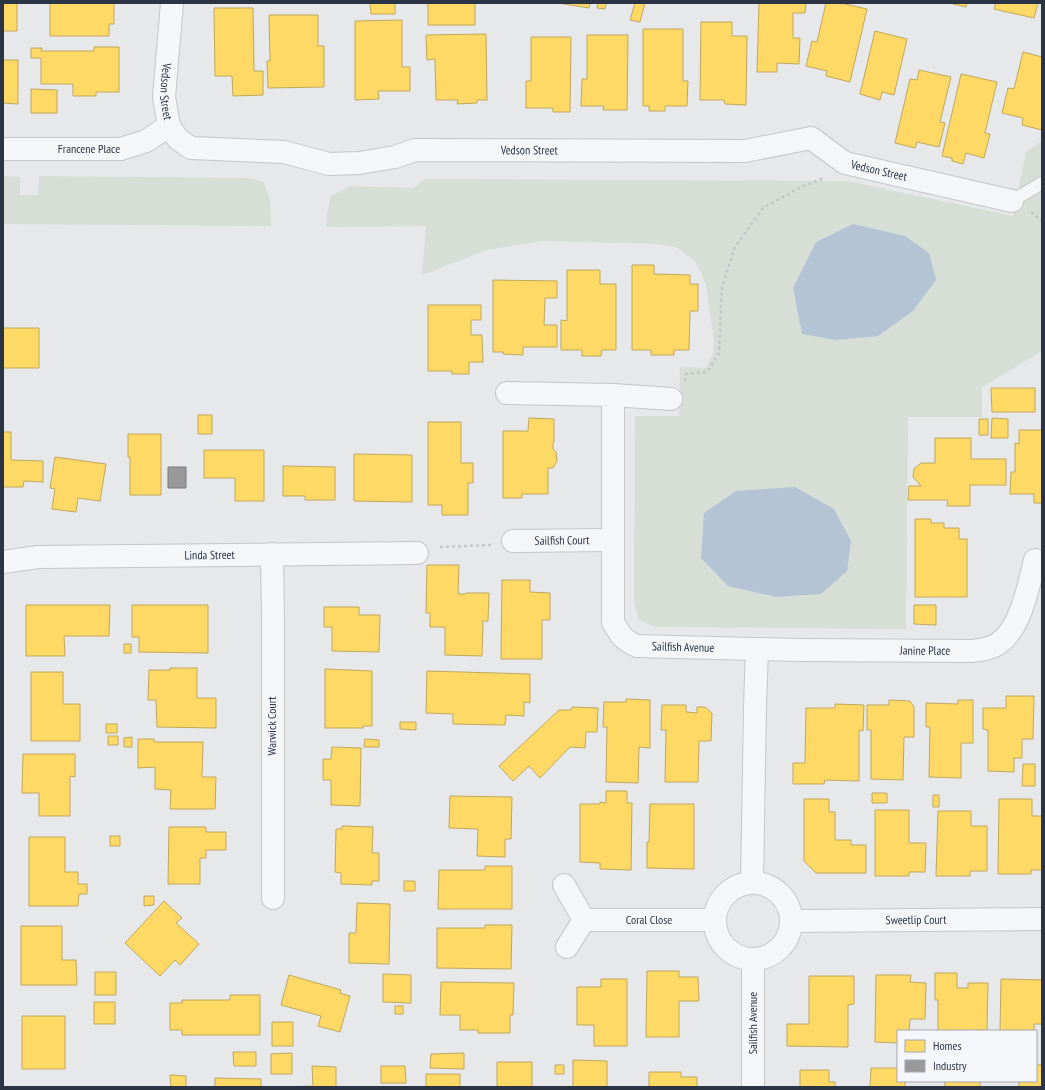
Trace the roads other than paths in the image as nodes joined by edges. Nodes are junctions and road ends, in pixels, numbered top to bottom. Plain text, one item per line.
1 (172, 3) edge
2 (169, 126) junction
3 (3, 149) edge
4 (1042, 183) edge
5 (1012, 201) joint
6 (507, 393) dead end
7 (613, 395) junction
8 (671, 399) road end
9 (612, 540) junction
10 (513, 541) road end
11 (417, 553) road end
12 (272, 554) junction
13 (1035, 560) dead end
14 (3, 562) edge
15 (757, 649) junction
16 (752, 883) junction
17 (564, 886) dead end
18 (273, 898) dead end
19 (1042, 919) edge
20 (584, 920) junction
21 (715, 920) junction
22 (791, 921) junction
23 (567, 947) dead end
24 (753, 959) junction
25 (753, 1087) edge

1 - 2 street, Vedson Street
2 - 3 street, Francene Place
2 - 5 street, Vedson Street
4 - 5 lane
6 - 7 street
7 - 8 street
7 - 9 street, Sailfish Avenue
9 - 10 street, Sailfish Court
9 - 15 street, Sailfish Avenue
11 - 12 street, Linda Street
12 - 14 street, Linda Street
12 - 18 street, Warwick Court
13 - 15 street, Janine Place
15 - 16 street
16 - 21 street
16 - 22 street
17 - 20 street
19 - 22 street, Sweetlip Court
20 - 21 street, Coral Close
20 - 23 street
21 - 24 street
22 - 24 street
24 - 25 street, Sailfish Avenue

